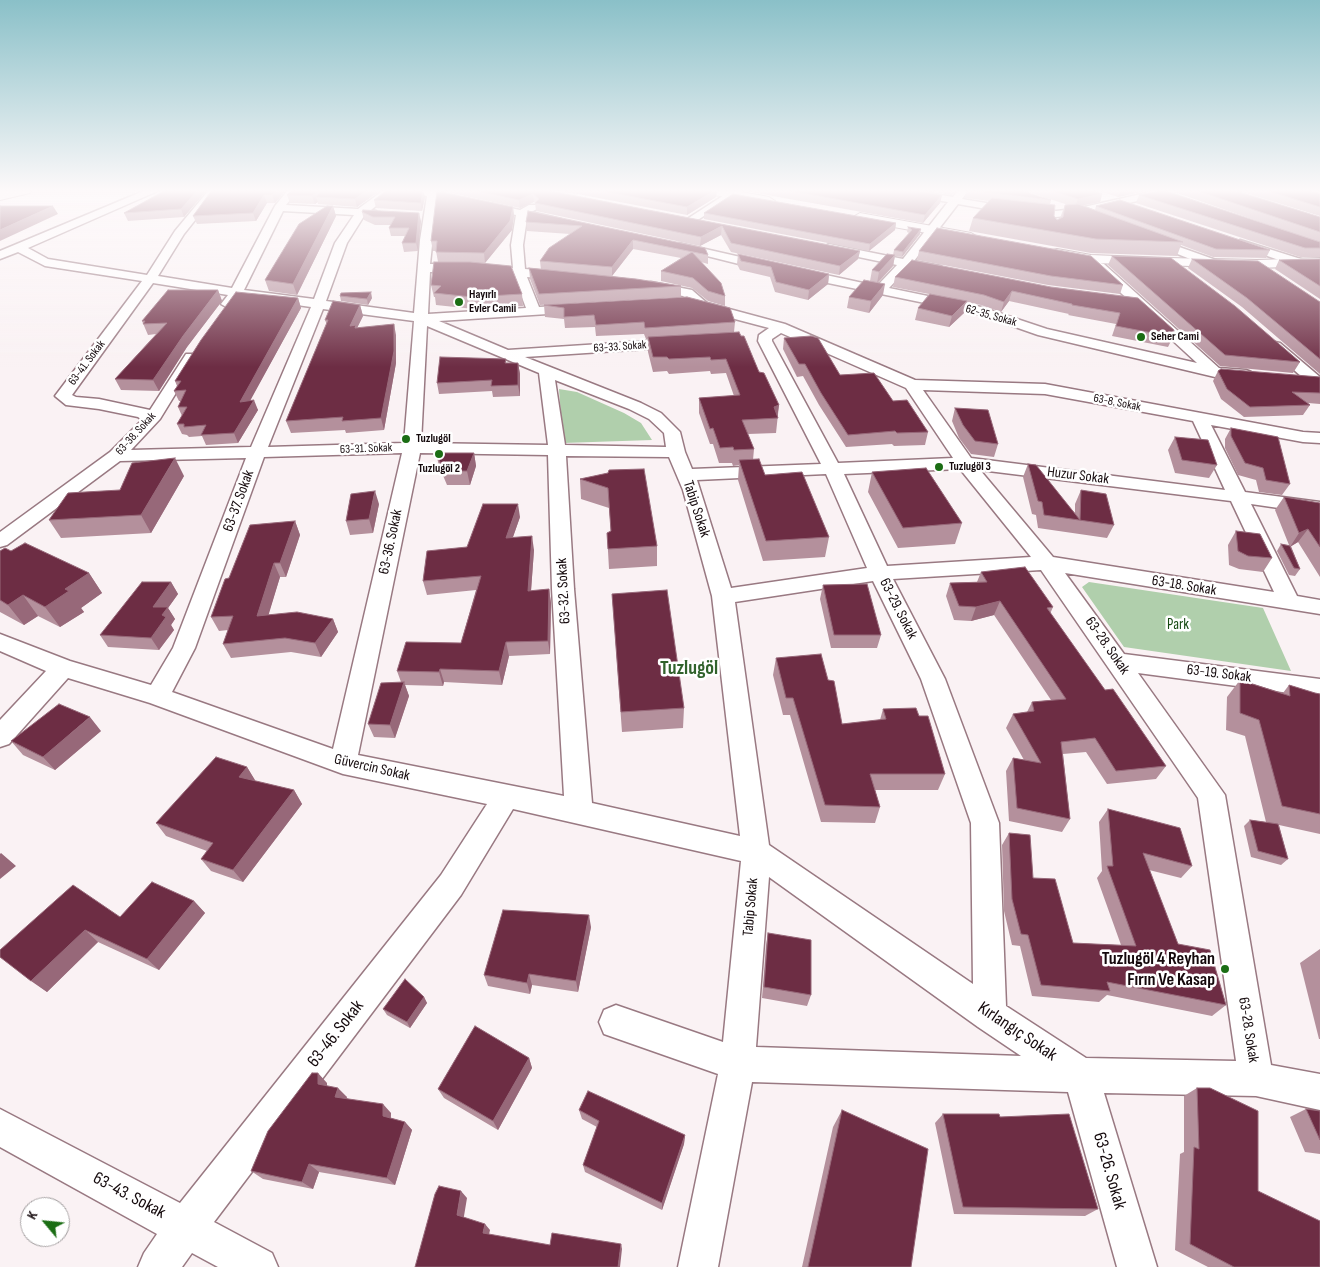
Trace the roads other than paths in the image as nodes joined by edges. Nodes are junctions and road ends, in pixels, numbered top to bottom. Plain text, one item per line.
1 (169, 249) edge
2 (257, 249) edge
3 (339, 249) edge
4 (424, 249) edge
5 (517, 249) edge
6 (692, 249) edge
7 (838, 249) edge
8 (917, 249) edge
9 (1175, 249) edge
10 (1258, 249) edge
11 (9, 251) edge
12 (1047, 251) edge
13 (1091, 259) junction
14 (907, 262) junction
15 (1169, 262) junction
16 (1320, 262) edge
17 (1212, 263) junction
18 (1300, 263) junction
19 (1256, 264) junction
20 (424, 268) junction
21 (519, 272) junction
22 (952, 272) edge
23 (1272, 275) edge
24 (574, 278) edge
25 (150, 279) junction
26 (1191, 279) edge
27 (634, 284) edge
28 (880, 290) junction
29 (237, 292) junction
30 (1120, 301) edge
31 (1140, 303) junction
32 (317, 304) junction
33 (591, 308) edge
34 (534, 311) junction
35 (220, 316) edge
36 (420, 318) junction
37 (766, 334) junction
38 (1264, 337) edge
39 (202, 340) edge
40 (695, 342) edge
41 (506, 354) junction
42 (546, 371) junction
43 (1216, 372) junction
44 (1265, 376) edge
45 (1285, 378) edge
46 (1317, 381) edge
47 (912, 385) junction
48 (152, 419) junction
49 (1200, 419) junction
50 (1320, 438) edge
51 (412, 448) junction
52 (557, 451) junction
53 (676, 452) junction
54 (257, 453) junction
55 (116, 456) junction
56 (965, 463) junction
57 (833, 470) junction
58 (686, 475) junction
59 (1238, 496) junction
60 (1320, 508) edge
61 (0, 541) edge
62 (1048, 564) junction
63 (880, 573) junction
64 (723, 596) junction
65 (1290, 603) junction
66 (1320, 607) edge
67 (0, 642) edge
68 (1118, 662) junction
69 (63, 668) junction
70 (1320, 688) edge
71 (157, 696) junction
72 (0, 737) edge
73 (343, 763) junction
74 (507, 796) junction
75 (579, 812) junction
76 (756, 852) junction
77 (990, 1015) junction
78 (616, 1022) dead end
79 (738, 1064) junction
80 (1081, 1075) junction
81 (1256, 1079) junction
82 (1320, 1092) edge
83 (0, 1127) edge
84 (186, 1227) junction
85 (158, 1267) edge
86 (258, 1267) edge
87 (698, 1267) edge
88 (1137, 1267) edge

1 - 25 street
2 - 29 street
3 - 32 street, 63-37. Sokak
4 - 20 street, 63-36. Sokak
5 - 21 street
6 - 28 street, 62-35. Sokak
7 - 14 street
8 - 14 street
9 - 17 street
10 - 18 street
11 - 25 street, Tabip Sokak
12 - 13 street
13 - 15 street
13 - 31 street
14 - 22 street
14 - 28 street
15 - 17 street
15 - 26 street
16 - 18 street
17 - 19 street
18 - 19 street
19 - 23 street
20 - 21 street
20 - 36 street, 63-36. Sokak
21 - 24 street
21 - 34 street
25 - 29 street, Tabip Sokak
25 - 48 street, 63-41. Sokak
27 - 37 street
28 - 43 street, 62-35. Sokak
29 - 32 street, Tabip Sokak
29 - 35 street
30 - 31 street
31 - 43 street
32 - 36 street, Tabip Sokak
32 - 54 street, 63-37. Sokak
33 - 34 street
34 - 36 street
36 - 41 street, Tabip Sokak
36 - 51 street, 63-36. Sokak
37 - 47 street
37 - 57 street, 63-29. Sokak
38 - 46 street
39 - 48 street, 63-38. Sokak
40 - 41 street, 63-33. Sokak
41 - 42 street, Tabip Sokak
42 - 52 street, 63-32. Sokak
42 - 53 street, Tabip Sokak
43 - 44 street, 62-35. Sokak
45 - 46 street
47 - 49 street, 63-8. Sokak
47 - 56 street, 63-28. Sokak
48 - 55 street, 63-38. Sokak
49 - 50 street, 63-8. Sokak
49 - 59 street
51 - 52 street, 63-31. Sokak
51 - 54 street, 63-31. Sokak
51 - 73 street, 63-36. Sokak
52 - 53 street, 63-31. Sokak
52 - 75 street, 63-32. Sokak
53 - 58 street, Tabip Sokak
54 - 55 street, 63-31. Sokak
54 - 71 street, 63-37. Sokak
55 - 61 street, 63-38. Sokak
56 - 57 street, Huzur Sokak
56 - 59 street, Huzur Sokak
56 - 62 street, 63-28. Sokak
57 - 58 street, Huzur Sokak
57 - 63 street, 63-29. Sokak
58 - 64 street, Tabip Sokak
59 - 60 street, Huzur Sokak
59 - 65 street
62 - 63 street, 63-18. Sokak
62 - 65 street, 63-18. Sokak
62 - 68 street, 63-28. Sokak
63 - 64 street, 63-18. Sokak
63 - 77 street, 63-29. Sokak
64 - 76 street, Tabip Sokak
65 - 66 street, 63-18. Sokak
67 - 69 street, Güvercin Sokak
68 - 70 street, 63-19. Sokak
68 - 81 street, 63-28. Sokak
69 - 71 street, Güvercin Sokak
69 - 72 street
71 - 73 street, Güvercin Sokak
73 - 74 street, Güvercin Sokak
74 - 75 street, Güvercin Sokak
74 - 84 street, 63-46. Sokak
75 - 76 street, Güvercin Sokak
76 - 77 street, Kırlangıç Sokak
76 - 79 street, Tabip Sokak
77 - 80 street, Kırlangıç Sokak
78 - 79 street
79 - 80 street
79 - 87 street, Tabip Sokak
80 - 81 street
80 - 88 street, 63-26. Sokak
81 - 82 street
83 - 84 street, 63-43. Sokak
84 - 85 street, 63-46. Sokak
84 - 86 street, 63-43. Sokak

